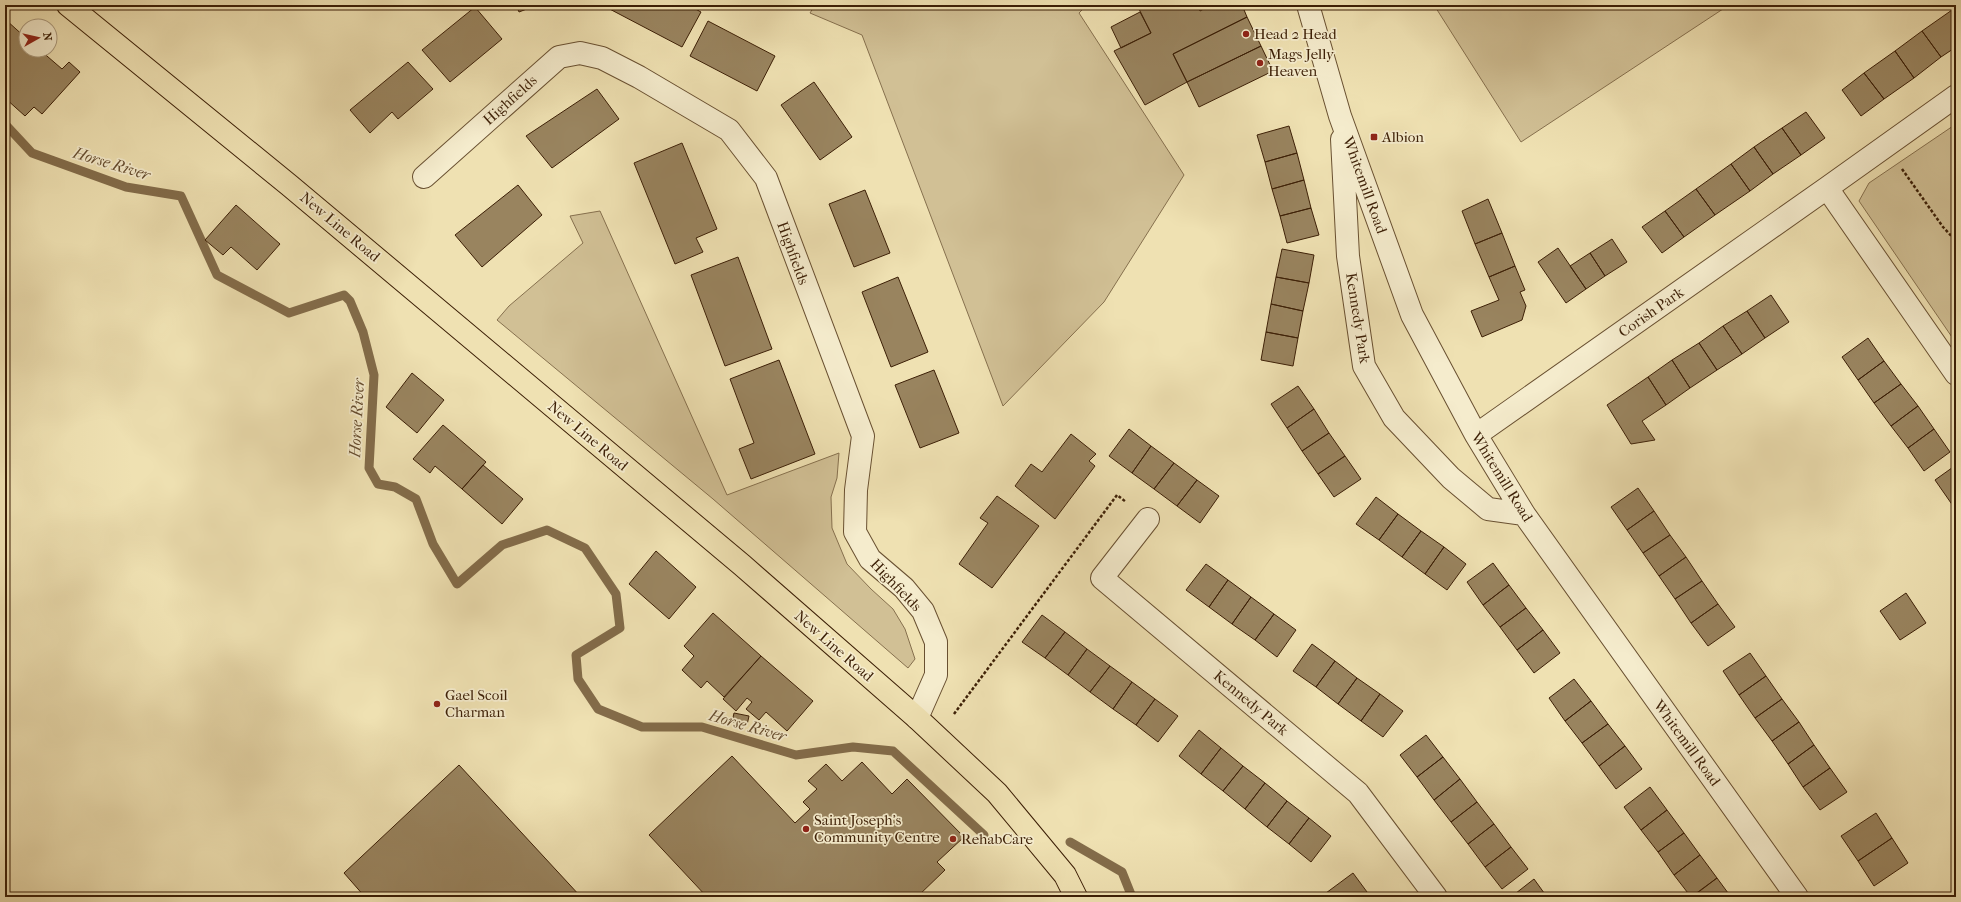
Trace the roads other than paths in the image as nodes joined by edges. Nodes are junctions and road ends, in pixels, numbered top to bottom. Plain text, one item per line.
1 (68, 5) edge
2 (1308, 5) edge
3 (1956, 96) edge
4 (1340, 116) junction
5 (424, 177) dead end
6 (1827, 188) junction
7 (1956, 374) edge
8 (1476, 435) junction
9 (1524, 514) junction
10 (1148, 519) dead end
11 (917, 718) junction
12 (1076, 897) edge
13 (1436, 897) edge
14 (1797, 897) edge

1 - 11 main road, New Line Road
2 - 4 street, Whitemill Road
3 - 6 street, Corish Park
4 - 8 street, Whitemill Road
4 - 9 street, Kennedy Park
5 - 11 street, Highfields
6 - 7 street
6 - 8 street, Corish Park
8 - 9 street, Whitemill Road
9 - 14 street, Whitemill Road
10 - 13 street, Kennedy Park
11 - 12 main road, New Line Road

